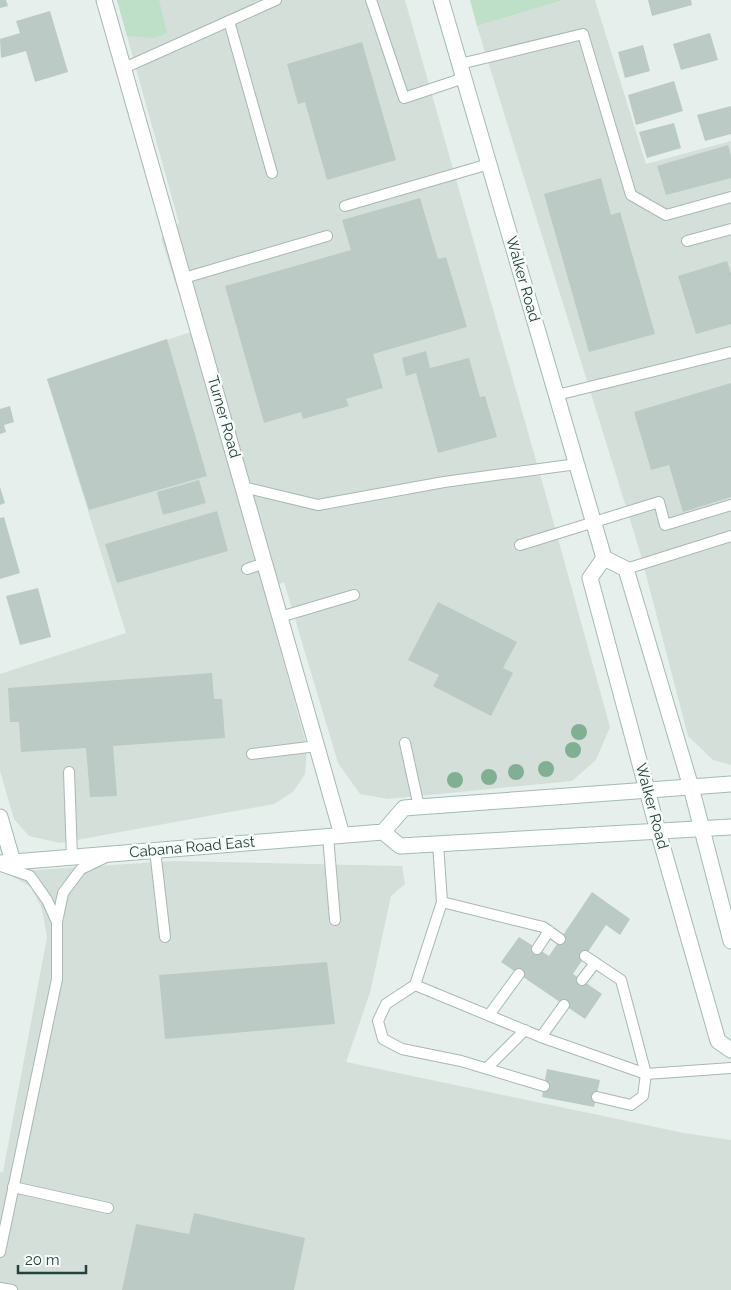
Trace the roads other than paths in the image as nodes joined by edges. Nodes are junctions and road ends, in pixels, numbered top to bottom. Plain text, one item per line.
1 (104, 0) edge
2 (276, 0) edge
3 (371, 0) edge
4 (441, 0) edge
5 (229, 21) junction
6 (124, 68) junction
7 (462, 71) junction
8 (489, 164) junction
9 (272, 173) dead end
10 (731, 197) edge
11 (345, 206) dead end
12 (731, 229) edge
13 (327, 236) dead end
14 (687, 241) dead end
15 (184, 278) junction
16 (731, 352) edge
17 (557, 394) junction
18 (577, 464) junction
19 (243, 486) junction
20 (731, 505) edge
21 (594, 523) junction
22 (731, 536) edge
23 (520, 545) dead end
24 (604, 558) junction
25 (265, 563) junction
26 (247, 569) dead end
27 (626, 569) junction
28 (354, 595) dead end
29 (280, 617) junction
30 (405, 743) dead end
31 (317, 746) junction
32 (252, 754) dead end
33 (68, 772) dead end
34 (731, 784) edge
35 (691, 787) junction
36 (647, 791) junction
37 (419, 807) junction
38 (0, 817) edge
39 (731, 827) edge
40 (702, 829) junction
41 (658, 831) junction
42 (383, 832) junction
43 (335, 836) junction
44 (438, 844) junction
45 (155, 850) junction
46 (112, 854) junction
47 (72, 857) junction
48 (4, 863) edge
49 (442, 902) junction
50 (335, 920) dead end
51 (57, 922) junction
52 (549, 931) junction
53 (165, 937) dead end
54 (560, 939) dead end
55 (731, 942) edge
56 (537, 948) dead end
57 (585, 956) dead end
58 (594, 963) junction
59 (519, 974) dead end
60 (582, 980) dead end
61 (415, 985) junction
62 (564, 1005) dead end
63 (489, 1015) junction
64 (525, 1030) junction
65 (541, 1037) junction
66 (731, 1050) edge
67 (487, 1068) junction
68 (731, 1068) edge
69 (646, 1074) junction
70 (544, 1086) dead end
71 (597, 1097) dead end
72 (13, 1187) junction
73 (108, 1208) dead end
74 (0, 1252) edge
75 (0, 1288) edge
76 (12, 1290) edge

1 - 6 main road, Turner Road
2 - 5 lane
3 - 7 lane
4 - 7 main road, Walker Road
5 - 6 lane
5 - 9 lane
6 - 15 main road, Turner Road
7 - 8 main road, Walker Road
7 - 10 lane
8 - 11 lane
8 - 17 main road, Walker Road
12 - 14 lane
13 - 15 lane
15 - 19 main road, Turner Road
16 - 17 lane
17 - 18 main road, Walker Road
18 - 19 lane
18 - 21 main road, Walker Road
19 - 25 main road, Turner Road
20 - 21 lane
21 - 23 lane
21 - 24 main road, Walker Road
22 - 27 lane
24 - 27 main road
24 - 36 main road, Walker Road
25 - 26 lane
25 - 29 main road, Turner Road
27 - 35 main road
28 - 29 lane
29 - 31 main road, Turner Road
30 - 37 lane
31 - 32 lane
31 - 43 main road, Turner Road
33 - 47 lane
34 - 35 main road
35 - 36 main road
35 - 40 main road
36 - 37 main road
36 - 41 main road, Walker Road
37 - 42 main road
38 - 48 main road
39 - 40 main road
40 - 41 main road
40 - 55 main road
41 - 44 main road
41 - 66 main road, Walker Road
42 - 43 main road, Cabana Road East
42 - 44 main road
43 - 45 main road, Cabana Road East
43 - 50 lane
44 - 49 lane
45 - 46 main road, Cabana Road East
45 - 53 lane
46 - 47 main road, Cabana Road East
46 - 51 lane
47 - 48 main road, Cabana Road East
48 - 51 lane
49 - 52 lane
49 - 61 lane
51 - 72 lane
52 - 54 lane
52 - 56 lane
57 - 58 lane
58 - 60 lane
58 - 69 lane
59 - 63 lane
61 - 63 lane
61 - 67 lane
62 - 65 lane
63 - 64 lane
64 - 65 lane
64 - 67 lane
65 - 69 lane
67 - 70 lane
68 - 69 lane
69 - 71 lane
72 - 73 lane
72 - 74 lane
75 - 76 lane

